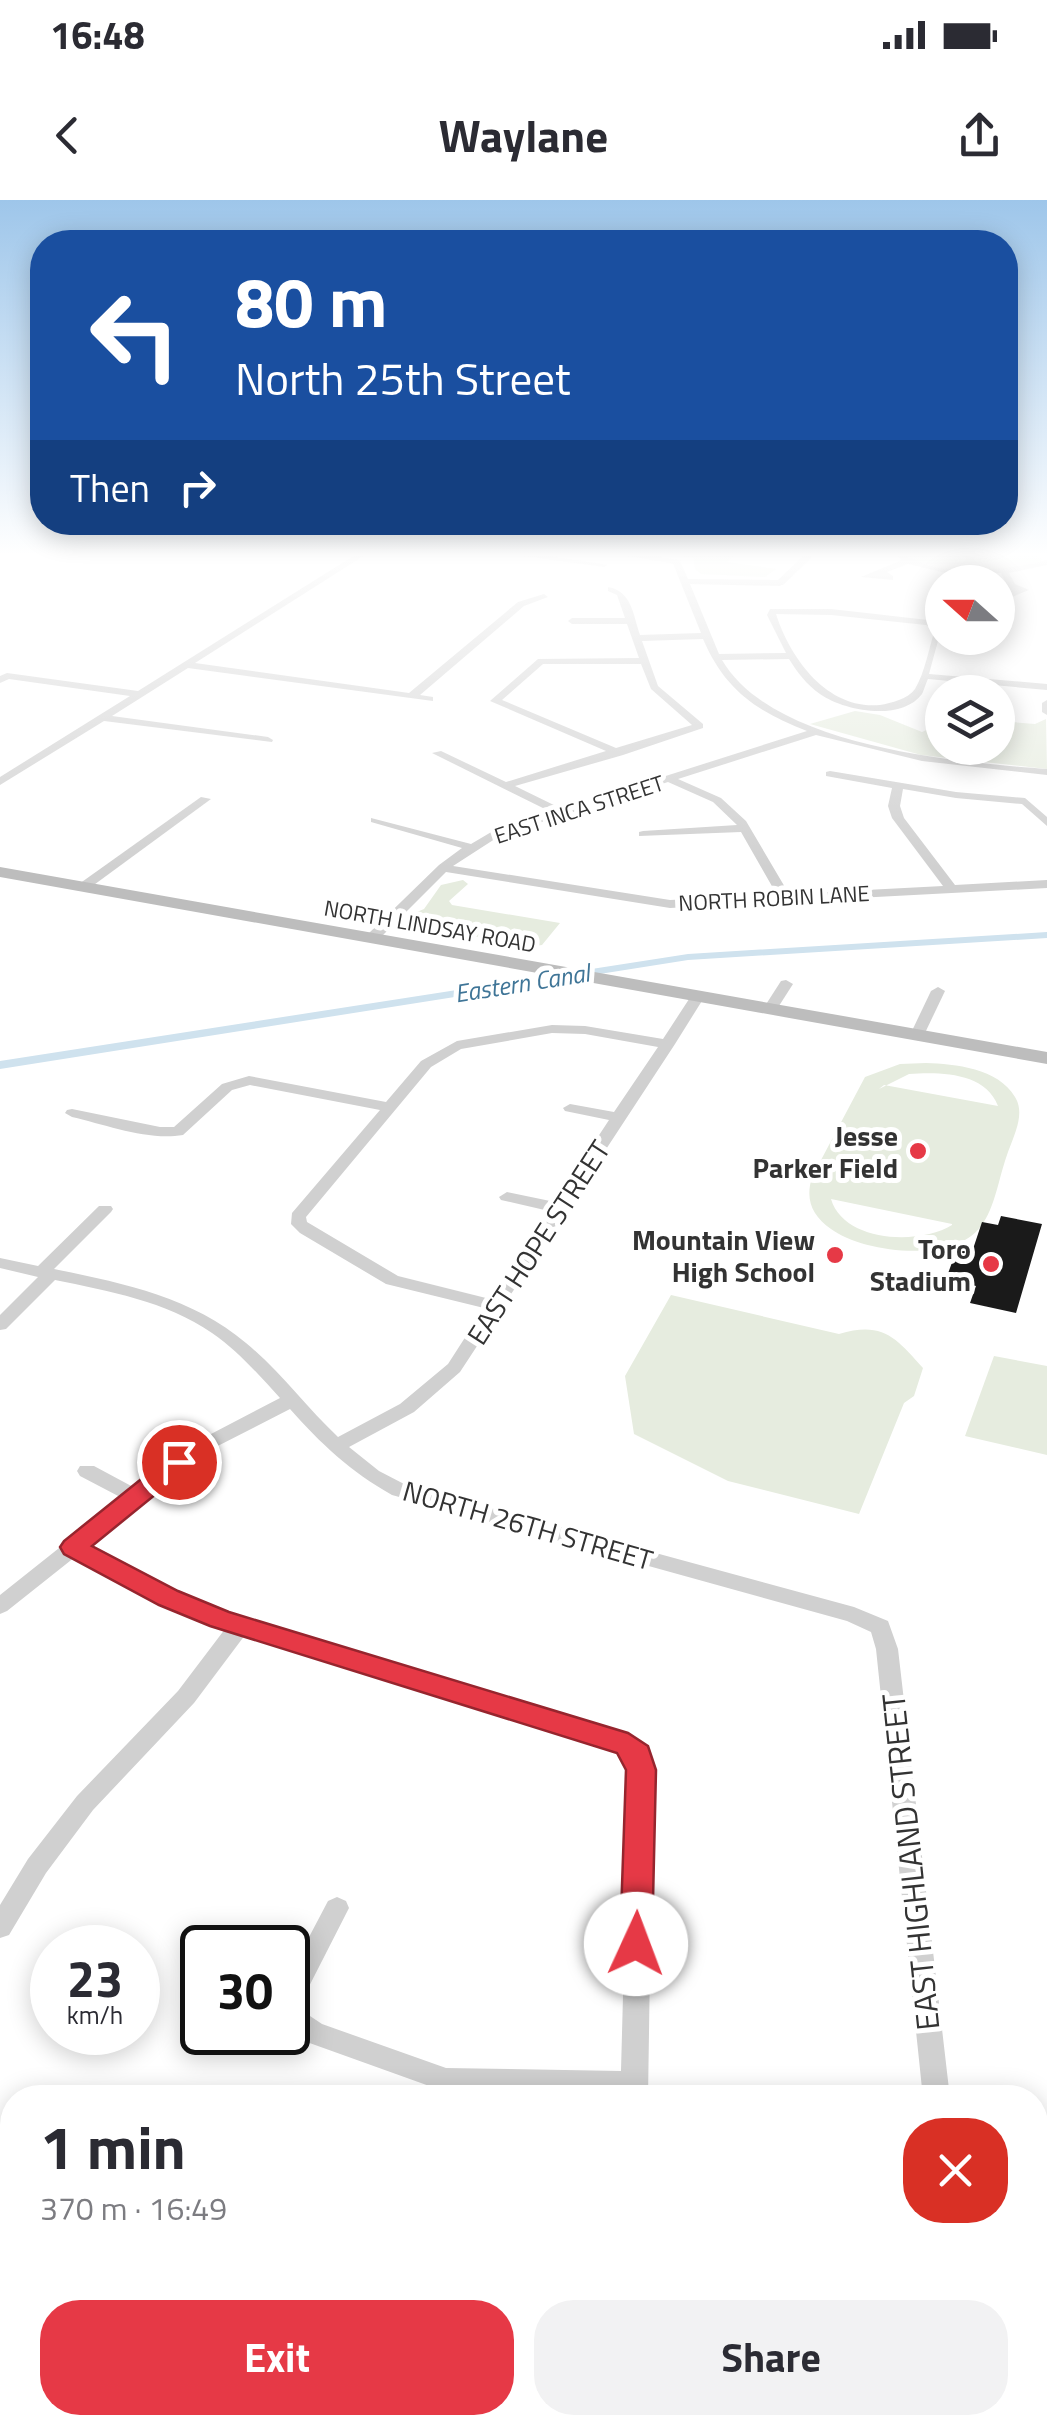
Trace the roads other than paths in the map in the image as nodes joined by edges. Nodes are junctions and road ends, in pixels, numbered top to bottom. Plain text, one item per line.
1 (196, 659) edge
2 (455, 659) edge
3 (719, 659) edge
4 (795, 659) edge
5 (644, 661) joint
6 (187, 665) junction
7 (925, 676) edge
8 (4, 678) edge
9 (1015, 684) edge
10 (1047, 687) edge
11 (140, 694) junction
12 (412, 696) junction
13 (430, 699) dead end
14 (1047, 702) edge
15 (1047, 712) edge
16 (104, 718) junction
17 (817, 731) junction
18 (268, 740) dead end
19 (437, 753) dead end
20 (619, 754) junction
21 (1047, 772) edge
22 (830, 774) dead end
23 (670, 780) junction
24 (0, 782) edge
25 (508, 785) junction
26 (898, 786) junction
27 (205, 799) dead end
28 (560, 812) junction
29 (375, 820) dead end
30 (1047, 824) edge
31 (745, 828) junction
32 (643, 834) dead end
33 (470, 847) junction
34 (443, 868) junction
35 (0, 872) edge
36 (1047, 884) edge
37 (82, 886) junction
38 (952, 889) junction
39 (785, 898) junction
40 (372, 938) junction
41 (786, 984) dead end
42 (938, 991) dead end
43 (698, 996) junction
44 (770, 1009) junction
45 (917, 1035) junction
46 (668, 1044) junction
47 (1047, 1058) edge
48 (389, 1106) junction
49 (570, 1108) dead end
50 (72, 1113) dead end
51 (619, 1118) junction
52 (507, 1198) dead end
53 (559, 1208) junction
54 (105, 1209) dead end
55 (0, 1263) edge
56 (46, 1274) junction
57 (496, 1306) junction
58 (0, 1326) edge
59 (292, 1400) junction
60 (337, 1445) junction
61 (87, 1471) dead end
62 (136, 1496) junction
63 (73, 1547) junction
64 (0, 1606) edge
65 (240, 1625) junction
66 (880, 1628) joint
67 (337, 1908) dead end
68 (0, 1927) edge
69 (310, 1960) edge
70 (310, 2031) edge
71 (531, 2085) edge
72 (633, 2085) edge
73 (936, 2085) edge

1 - 6 street
2 - 12 street
3 - 17 street
4 - 7 street
5 - 20 street
5 - 20 street
6 - 11 street
6 - 12 street
8 - 11 street
9 - 10 street
11 - 16 street
12 - 13 street
14 - 15 street
16 - 18 street
16 - 24 street
17 - 21 street
17 - 23 street, EAST INCA STREET
19 - 25 street
20 - 25 street
22 - 26 street
23 - 28 street, EAST INCA STREET
23 - 31 street
25 - 28 street
26 - 30 street
26 - 38 street
27 - 37 street
28 - 33 street, EAST INCA STREET
29 - 33 street
31 - 32 street
31 - 39 street
33 - 34 street, EAST INCA STREET
34 - 39 street, NORTH ROBIN LANE
34 - 40 street, EAST INCA STREET
35 - 37 main road, NORTH LINDSAY ROAD
36 - 38 street, NORTH ROBIN LANE
37 - 40 main road, NORTH LINDSAY ROAD
38 - 39 street, NORTH ROBIN LANE
40 - 43 main road, NORTH LINDSAY ROAD
41 - 44 street
42 - 45 street
43 - 44 main road, NORTH LINDSAY ROAD
43 - 46 street, EAST HOPE STREET
44 - 45 main road, NORTH LINDSAY ROAD
45 - 47 main road, NORTH LINDSAY ROAD
46 - 48 street
46 - 51 street, EAST HOPE STREET
48 - 50 street
48 - 57 street
49 - 51 street
51 - 53 street, EAST HOPE STREET
52 - 53 street
53 - 57 street, EAST HOPE STREET
54 - 56 street
55 - 56 street, NORTH 26TH STREET
56 - 58 street
56 - 59 street, NORTH 26TH STREET
57 - 60 street, EAST HOPE STREET
59 - 60 street, NORTH 26TH STREET
59 - 62 street
60 - 66 street, NORTH 26TH STREET
61 - 62 street
62 - 63 street
63 - 64 street
63 - 65 street
65 - 68 street
65 - 72 street
66 - 73 street, EAST HIGHLAND STREET
67 - 69 street
70 - 71 street

